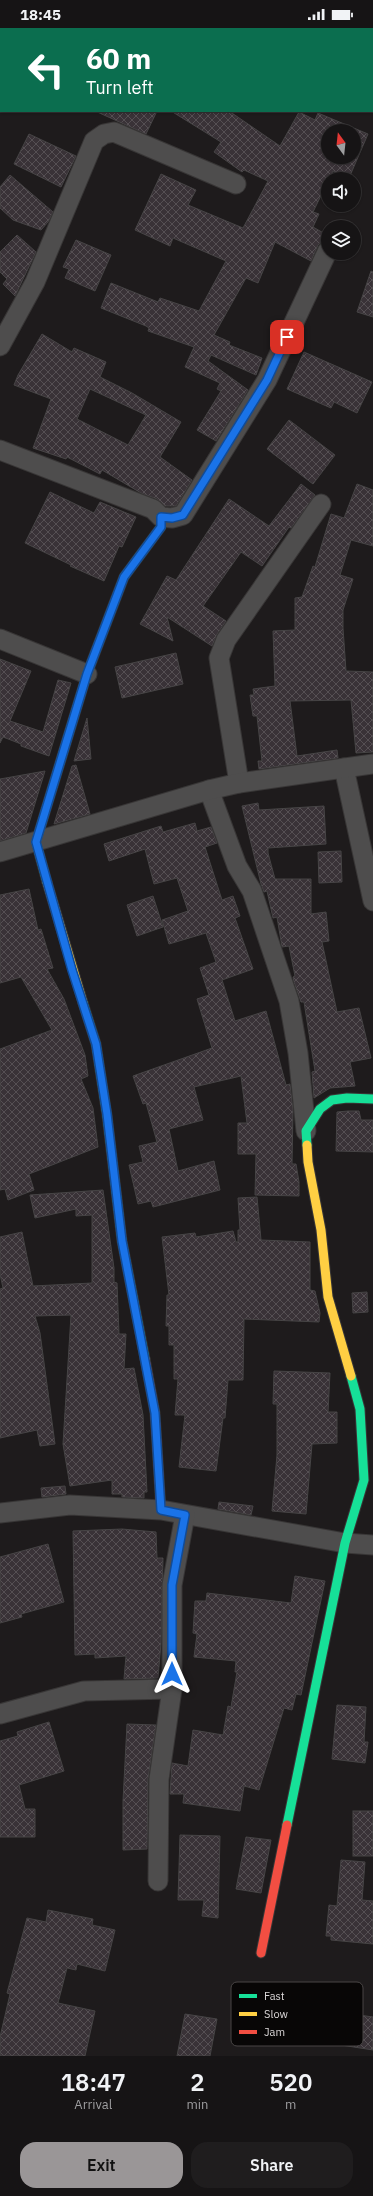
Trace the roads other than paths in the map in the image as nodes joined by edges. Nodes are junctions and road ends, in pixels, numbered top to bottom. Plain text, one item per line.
1 (236, 184) dead end
2 (323, 260) edge
3 (0, 346) edge
4 (0, 450) edge
5 (321, 504) dead end
6 (161, 517) junction
7 (0, 639) edge
8 (87, 674) junction
9 (373, 764) edge
10 (344, 768) junction
11 (239, 783) junction
12 (209, 790) junction
13 (36, 842) junction
14 (0, 852) edge
15 (373, 901) edge
16 (373, 1099) edge
17 (306, 1131) junction
18 (161, 1510) junction
19 (0, 1513) edge
20 (185, 1515) junction
21 (345, 1543) junction
22 (373, 1545) edge
23 (172, 1689) junction
24 (0, 1714) edge
25 (158, 1881) dead end
26 (261, 1953) dead end

1 - 3 street
2 - 6 street
4 - 6 street
5 - 11 street
6 - 8 street
7 - 8 street
8 - 13 street
9 - 10 street
10 - 11 street
10 - 15 street
11 - 12 street
12 - 13 street
12 - 17 street
13 - 14 street
13 - 18 street
16 - 17 street
17 - 21 street
18 - 19 street
18 - 20 street
20 - 21 street
20 - 23 street
21 - 22 street
21 - 26 street
23 - 24 street
23 - 25 street

